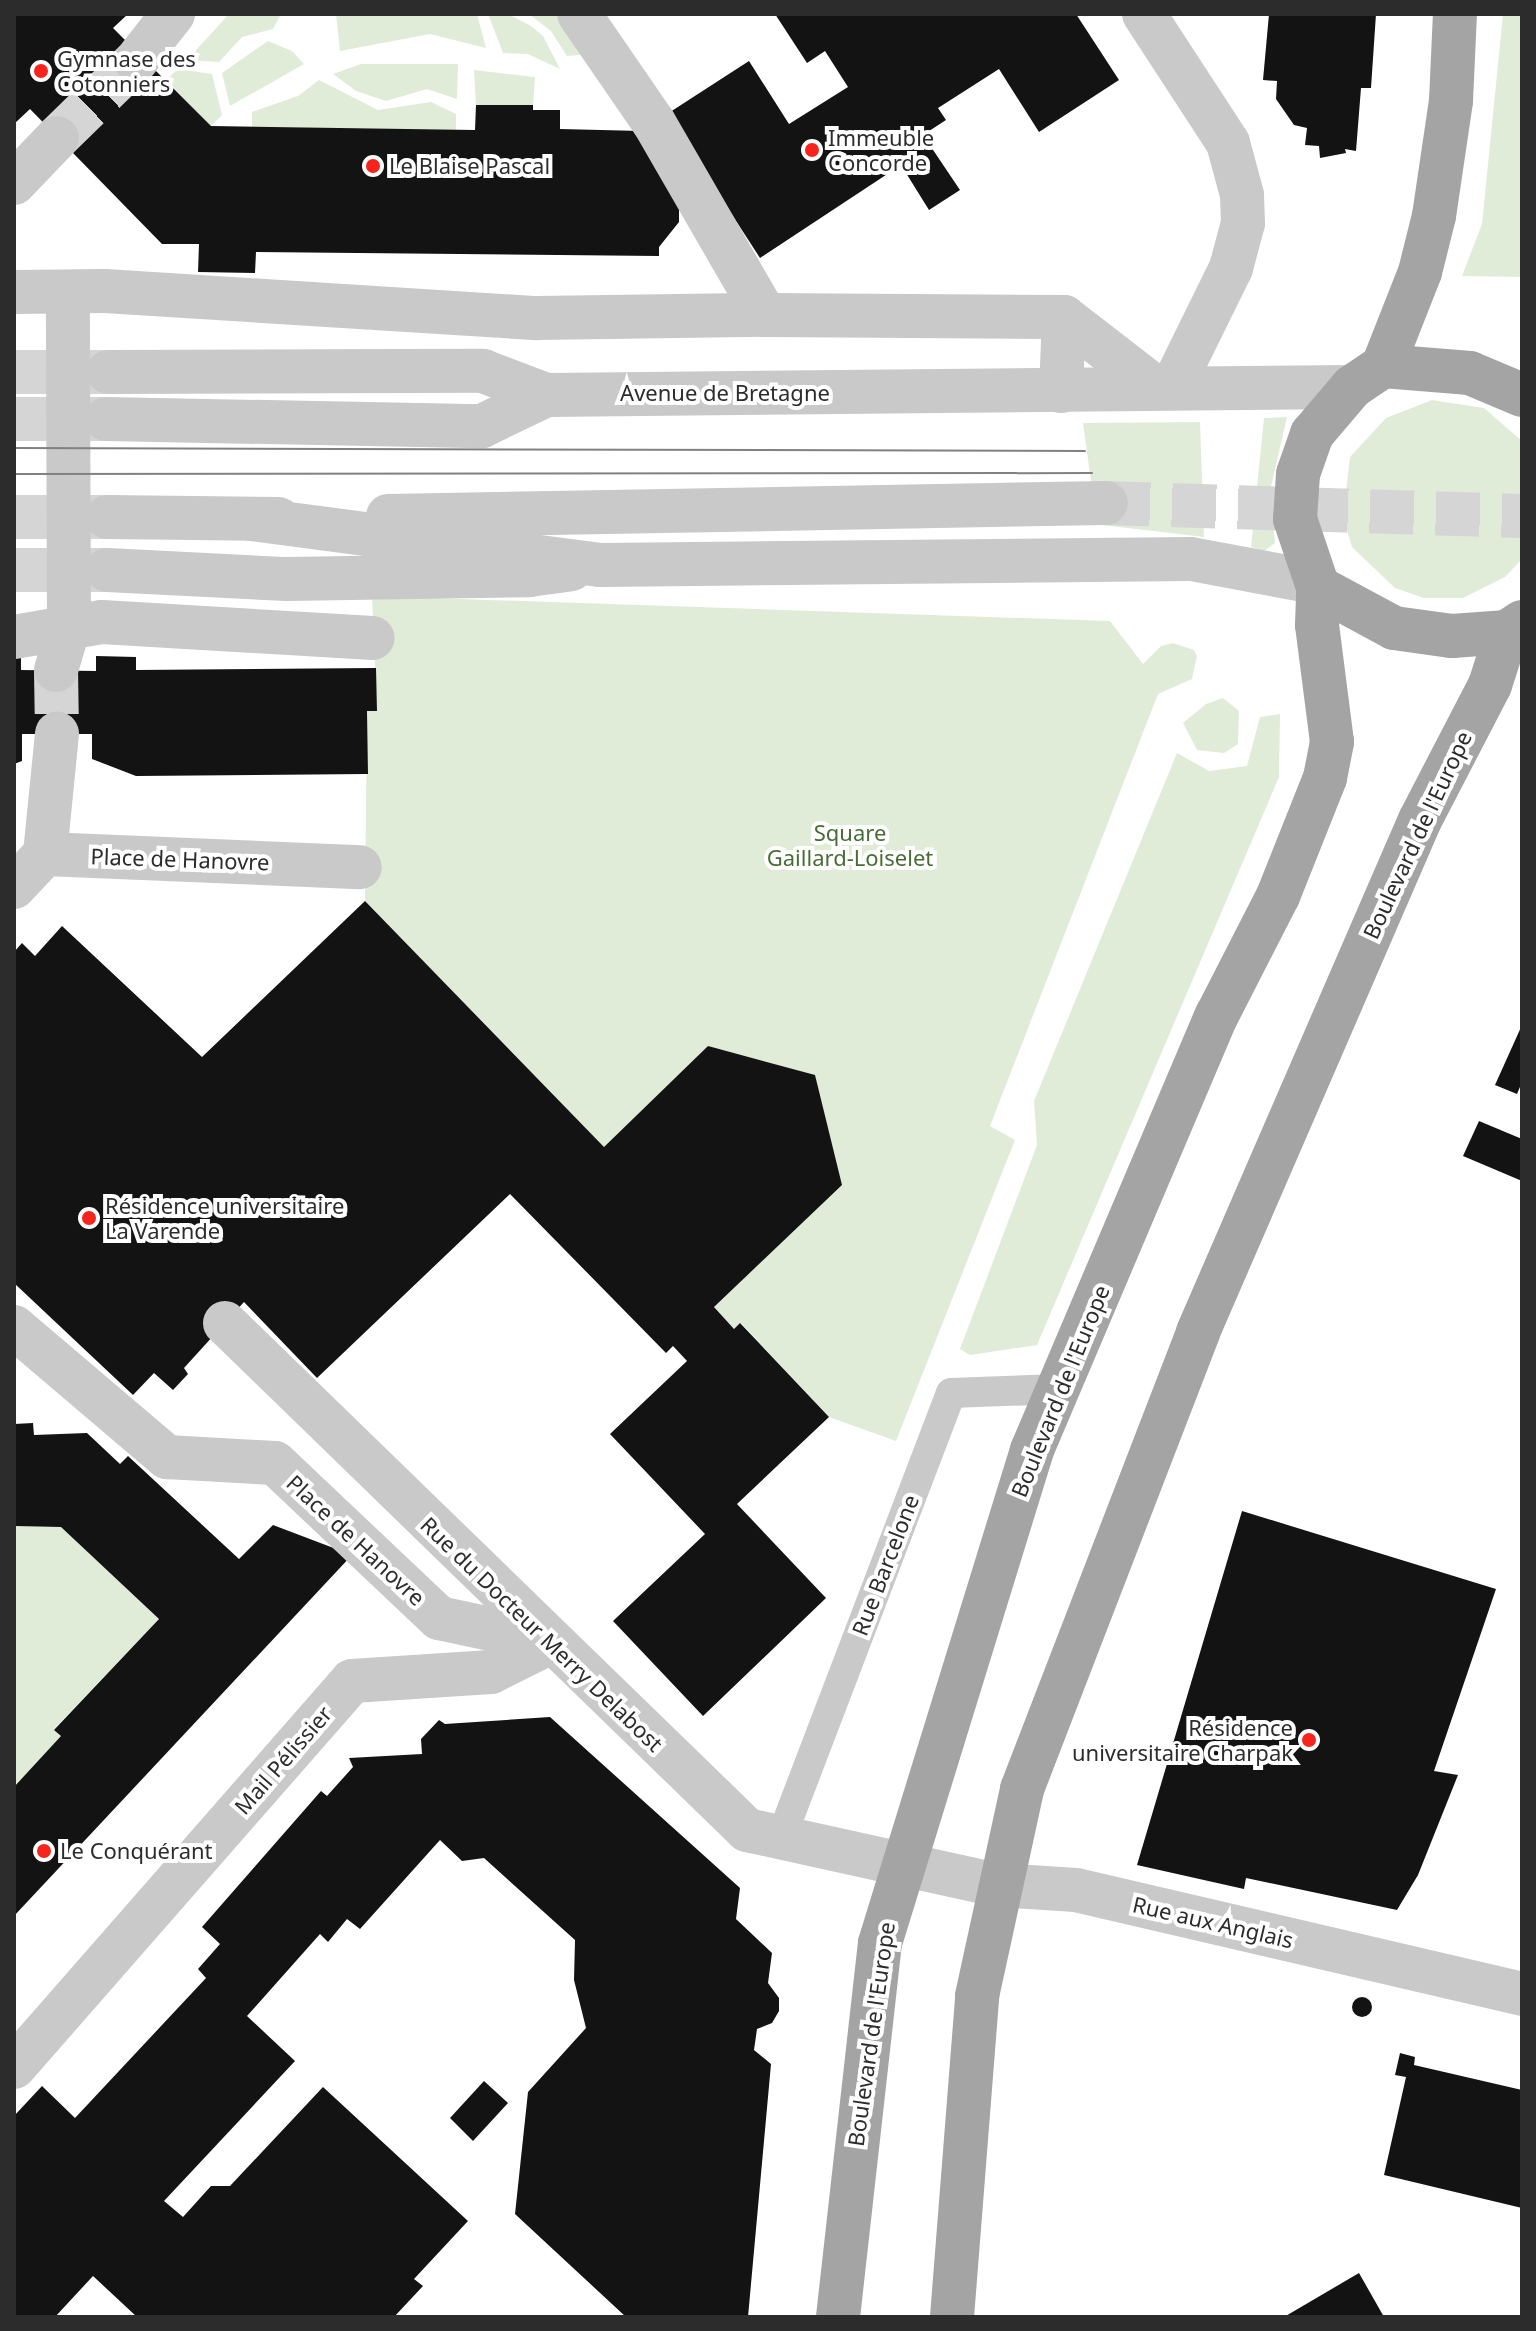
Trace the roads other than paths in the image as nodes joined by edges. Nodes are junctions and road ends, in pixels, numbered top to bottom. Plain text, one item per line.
1 (173, 14) edge
2 (579, 14) edge
3 (1144, 14) edge
4 (1455, 14) edge
5 (136, 61) tunnel mouth
6 (57, 138) tunnel mouth
7 (14, 183) edge
8 (14, 292) edge
9 (68, 292) junction
10 (765, 315) junction
11 (1064, 317) junction
12 (108, 372) tunnel mouth
13 (1367, 376) junction
14 (1164, 388) junction
15 (1061, 391) junction
16 (546, 395) junction
17 (1522, 395) edge
18 (106, 419) tunnel mouth
19 (1106, 503) tunnel mouth
20 (107, 517) tunnel mouth
21 (251, 519) junction
22 (601, 565) junction
23 (107, 570) tunnel mouth
24 (1316, 585) junction
25 (69, 626) junction
26 (1515, 627) edge
27 (14, 637) edge
28 (373, 638) dead end
29 (56, 670) tunnel mouth
30 (57, 734) tunnel mouth
31 (45, 854) junction
32 (360, 867) dead end
33 (14, 887) edge
34 (225, 1323) dead end
35 (14, 1327) edge
36 (1058, 1389) junction
37 (551, 1642) junction
38 (781, 1838) junction
39 (903, 1862) junction
40 (998, 1885) junction
41 (1522, 1994) edge
42 (14, 2067) edge
43 (838, 2317) edge
44 (952, 2317) edge

1 - 5 street
2 - 10 street
3 - 14 street
4 - 13 main road
6 - 7 street
8 - 9 street
9 - 10 street
9 - 25 street
10 - 11 street
11 - 14 street
11 - 15 street
12 - 16 street
13 - 14 street, Avenue de Bretagne
13 - 17 main road
13 - 24 main road, Boulevard de l'Europe
14 - 15 street, Avenue de Bretagne
15 - 16 street, Avenue de Bretagne
16 - 18 street, Avenue de Bretagne
19 - 21 street
20 - 21 street
21 - 22 street
22 - 23 street
22 - 24 street
24 - 26 main road
24 - 36 main road, Boulevard de l'Europe
25 - 27 street
25 - 28 street
25 - 29 street
26 - 40 main road, Boulevard de l'Europe
30 - 31 street
31 - 32 street, Place de Hanovre
31 - 33 street
34 - 37 street, Rue du Docteur Merry Delabost
35 - 37 street, Place de Hanovre
36 - 38 lane, Rue Barcelone
36 - 39 main road, Boulevard de l'Europe
37 - 38 street, Rue du Docteur Merry Delabost
37 - 42 street, Mail Pélissier
38 - 39 street, Rue du Docteur Merry Delabost
39 - 40 street, Rue aux Anglais
39 - 43 main road, Boulevard de l'Europe
40 - 41 street, Rue aux Anglais
40 - 44 main road, Boulevard de l'Europe

